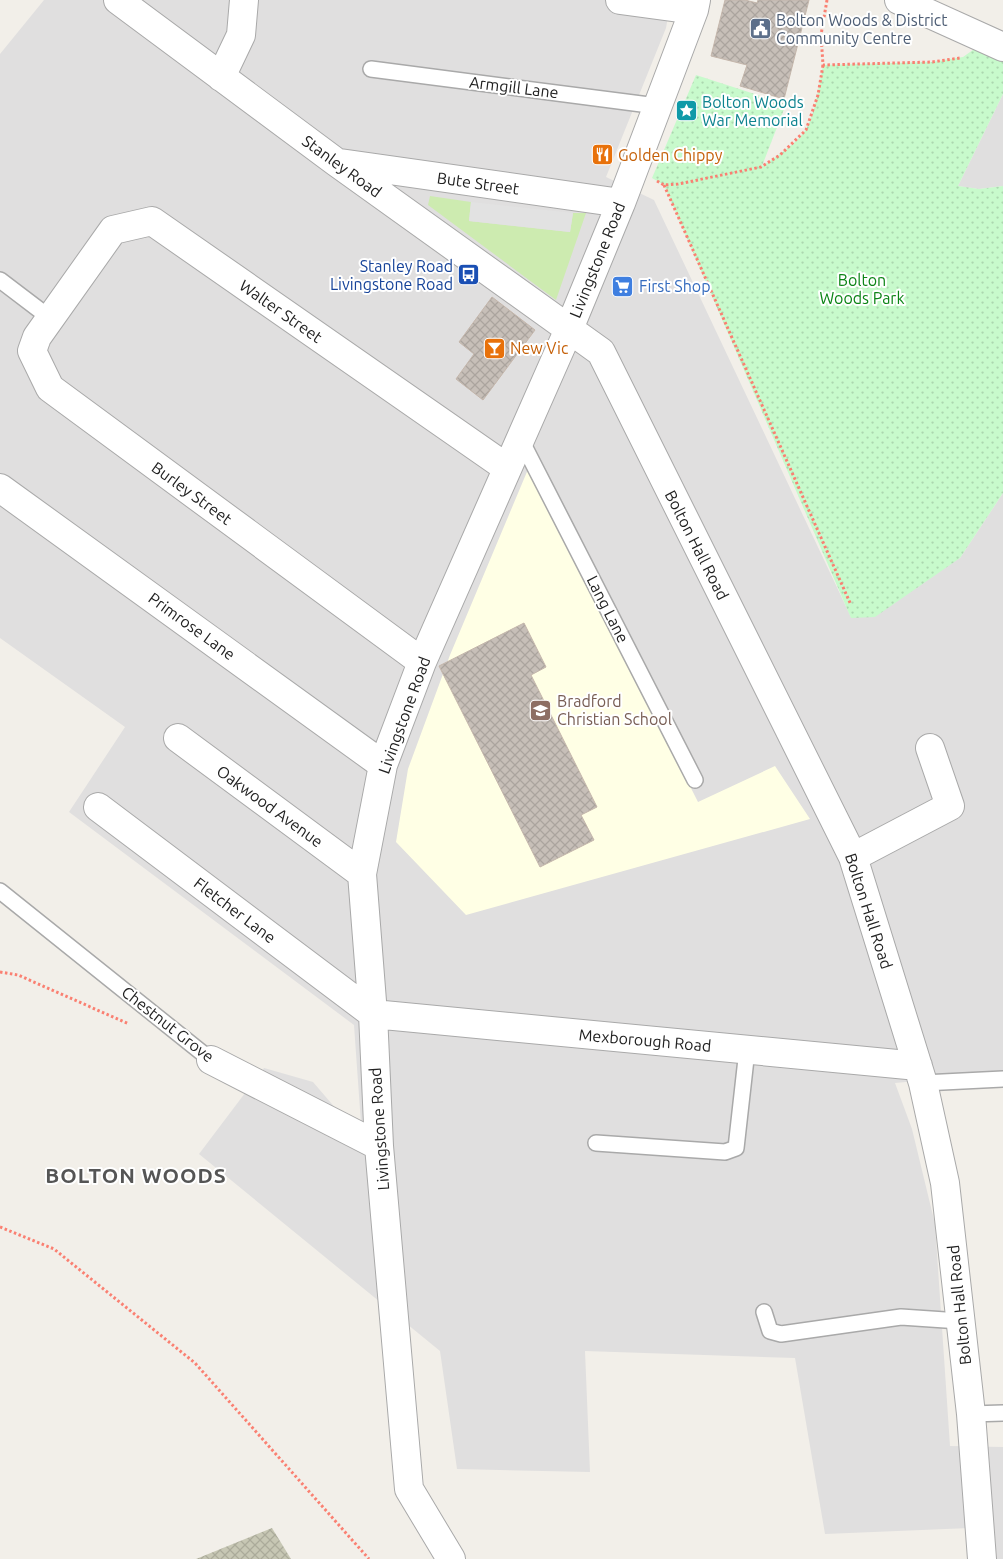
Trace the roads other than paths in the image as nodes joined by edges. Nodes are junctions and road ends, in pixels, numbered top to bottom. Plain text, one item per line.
1 (118, 0) edge
2 (244, 0) edge
3 (620, 0) edge
4 (899, 0) edge
5 (694, 5) edge
6 (995, 43) edge
7 (371, 69) dead end
8 (221, 76) junction
9 (657, 106) junction
10 (336, 162) junction
11 (620, 203) junction
12 (0, 280) edge
13 (67, 293) joint
14 (50, 318) junction
15 (569, 330) junction
16 (520, 438) junction
17 (507, 468) junction
18 (0, 488) edge
19 (422, 662) junction
20 (178, 738) dead end
21 (930, 748) dead end
22 (383, 765) junction
23 (695, 780) dead end
24 (98, 807) dead end
25 (853, 857) junction
26 (362, 874) junction
27 (0, 891) edge
28 (373, 1014) junction
29 (747, 1050) junction
30 (211, 1060) joint
31 (921, 1075) junction
32 (1003, 1078) edge
33 (596, 1143) dead end
34 (379, 1146) junction
35 (764, 1312) dead end
36 (960, 1321) junction
37 (1003, 1413) edge
38 (971, 1414) junction
39 (451, 1559) edge
40 (982, 1559) edge

1 - 8 street, Stanley Road
2 - 8 street
3 - 5 street
4 - 6 street
5 - 9 street, Livingstone Road
7 - 9 lane, Armgill Lane
8 - 10 street, Stanley Road
9 - 11 street, Livingstone Road
10 - 11 street, Bute Street
10 - 15 street, Stanley Road
11 - 15 street, Livingstone Road
12 - 14 lane
13 - 14 street, Burley Street
13 - 17 street, Walter Street
14 - 19 street, Burley Street
15 - 16 street, Livingstone Road
15 - 25 street, Bolton Hall Road
16 - 17 street, Livingstone Road
16 - 23 lane, Lang Lane
17 - 19 street, Livingstone Road
18 - 22 street, Primrose Lane
19 - 22 street, Livingstone Road
20 - 26 street, Oakwood Avenue
21 - 25 street
22 - 26 street, Livingstone Road
24 - 28 street, Fletcher Lane
25 - 31 street, Bolton Hall Road
26 - 28 street, Livingstone Road
27 - 30 lane, Chestnut Grove
28 - 29 street, Mexborough Road
28 - 34 street, Livingstone Road
29 - 31 street, Mexborough Road
29 - 33 lane
30 - 34 street, Chestnut Grove
31 - 32 lane
31 - 36 street, Bolton Hall Road
34 - 39 street, Livingstone Road
35 - 36 lane
36 - 38 street, Bolton Hall Road
37 - 38 lane
38 - 40 street, Bolton Hall Road

